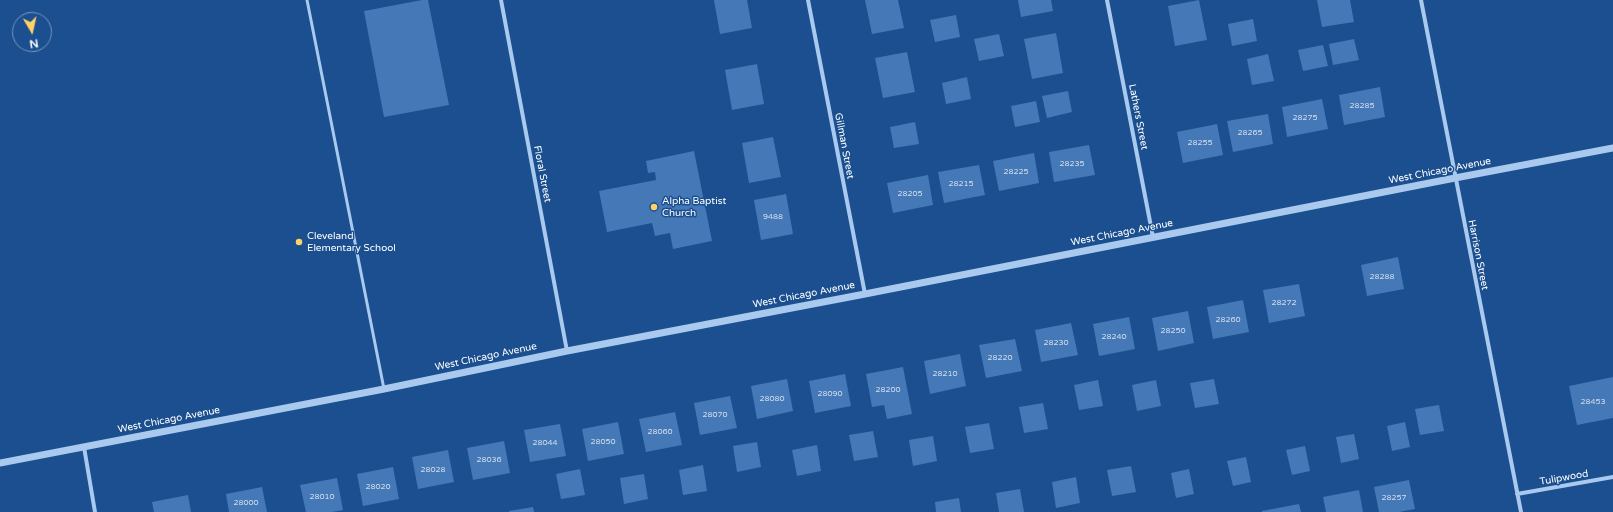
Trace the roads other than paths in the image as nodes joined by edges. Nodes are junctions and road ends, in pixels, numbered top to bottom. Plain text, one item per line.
1 (307, 0) edge
2 (501, 0) edge
3 (808, 0) edge
4 (1107, 0) edge
5 (1421, 0) edge
6 (1613, 148) edge
7 (1455, 178) junction
8 (1153, 237) junction
9 (865, 294) junction
10 (567, 351) junction
11 (384, 389) junction
12 (84, 446) junction
13 (0, 464) edge
14 (1613, 477) edge
15 (1517, 494) junction
16 (95, 512) edge
17 (1521, 512) edge

1 - 11 lane
2 - 10 street, Floral Street
3 - 9 street, Gillman Street
4 - 8 street, Lathers Street
5 - 7 street, Harrison Street
6 - 7 street, West Chicago Avenue
7 - 8 street, West Chicago Avenue
7 - 15 street, Harrison Street
8 - 9 street, West Chicago Avenue
9 - 10 street, West Chicago Avenue
10 - 11 street, West Chicago Avenue
11 - 12 street, West Chicago Avenue
12 - 13 street, West Chicago Avenue
12 - 16 street
14 - 15 street, Tulipwood
15 - 17 street, Harrison Street

